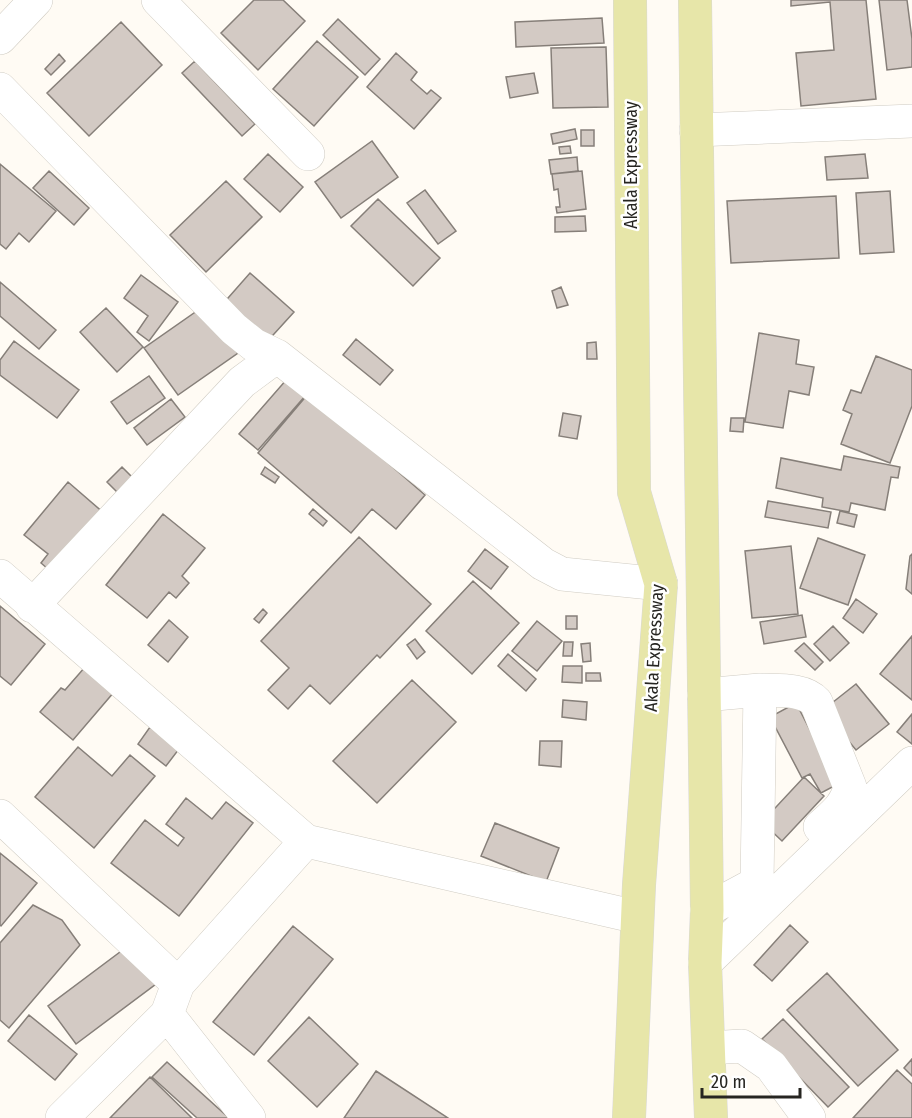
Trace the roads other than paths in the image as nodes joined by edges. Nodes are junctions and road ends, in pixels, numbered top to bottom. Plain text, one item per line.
1 (36, 0) edge
2 (158, 0) edge
3 (630, 0) edge
4 (695, 0) edge
5 (0, 38) edge
6 (0, 89) edge
7 (912, 121) edge
8 (696, 130) junction
9 (308, 154) dead end
10 (277, 356) junction
11 (0, 576) edge
12 (661, 584) junction
13 (32, 606) junction
14 (760, 690) junction
15 (704, 695) junction
16 (912, 763) edge
17 (0, 816) edge
18 (306, 841) junction
19 (757, 883) junction
20 (707, 910) junction
21 (637, 917) junction
22 (705, 963) junction
23 (178, 984) junction
24 (167, 1014) junction
25 (709, 1048) junction
26 (62, 1118) edge
27 (249, 1118) edge
28 (629, 1118) edge
29 (711, 1118) edge
30 (809, 1118) edge

1 - 5 street
2 - 9 street
3 - 12 main road, Akala Expressway
4 - 8 main road
6 - 10 street
7 - 8 street
8 - 15 main road
10 - 12 street
10 - 13 street
11 - 13 street
12 - 21 main road, Akala Expressway
13 - 18 street
14 - 15 street
14 - 19 street
14 - 19 street
15 - 20 main road
16 - 22 street
17 - 23 street
18 - 21 street
18 - 23 street
19 - 20 street
20 - 22 main road
21 - 28 main road, Akala Expressway
22 - 25 main road
23 - 24 street
24 - 26 street
24 - 27 street
25 - 29 main road
25 - 30 street

